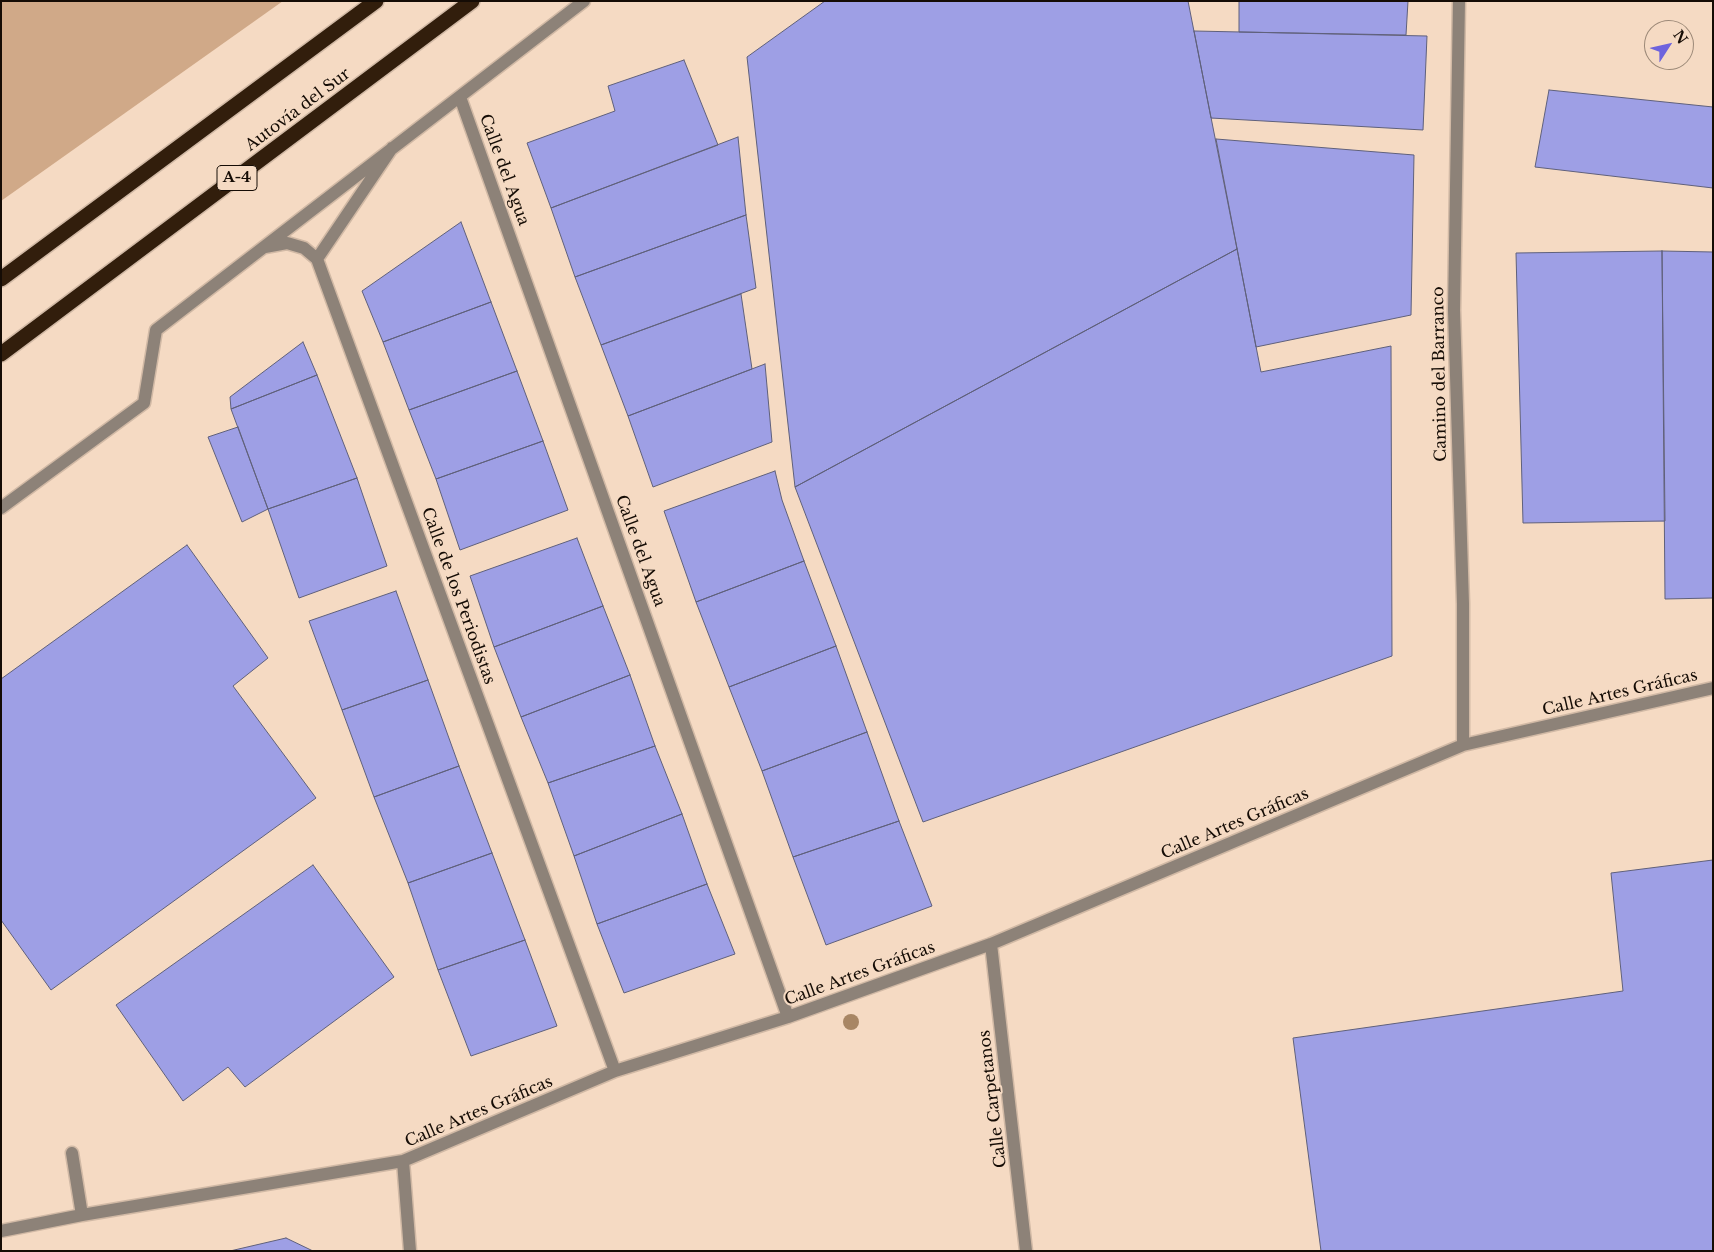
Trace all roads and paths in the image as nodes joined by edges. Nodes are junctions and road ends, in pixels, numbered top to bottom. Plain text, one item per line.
1 (376, 1) edge
2 (472, 1) edge
3 (584, 1) edge
4 (1459, 1) edge
5 (460, 97) junction
6 (392, 148) junction
7 (263, 248) junction
8 (317, 259) junction
9 (1, 279) edge
10 (1, 354) edge
11 (1, 508) edge
12 (1713, 688) edge
13 (1463, 745) junction
14 (991, 944) junction
15 (788, 1017) junction
16 (615, 1071) junction
17 (72, 1152) dead end
18 (404, 1161) junction
19 (82, 1215) junction
20 (1, 1231) edge
21 (410, 1251) edge
22 (1026, 1251) edge

1 - 9 highway
2 - 10 highway, Autovía del Sur / A-4
3 - 5 street
4 - 13 street, Camino del Barranco
5 - 6 street
5 - 15 street, Calle del Agua
6 - 7 street
6 - 8 street
7 - 8 street
7 - 11 street
8 - 16 street, Calle de los Periodistas
12 - 13 street, Calle Artes Gráficas
13 - 14 street, Calle Artes Gráficas
14 - 15 street, Calle Artes Gráficas
14 - 22 street, Calle Carpetanos
15 - 16 street, Calle Artes Gráficas
16 - 18 street, Calle Artes Gráficas
17 - 19 street
18 - 19 street, Calle Artes Gráficas
18 - 21 street
19 - 20 street, Calle Artes Gráficas

